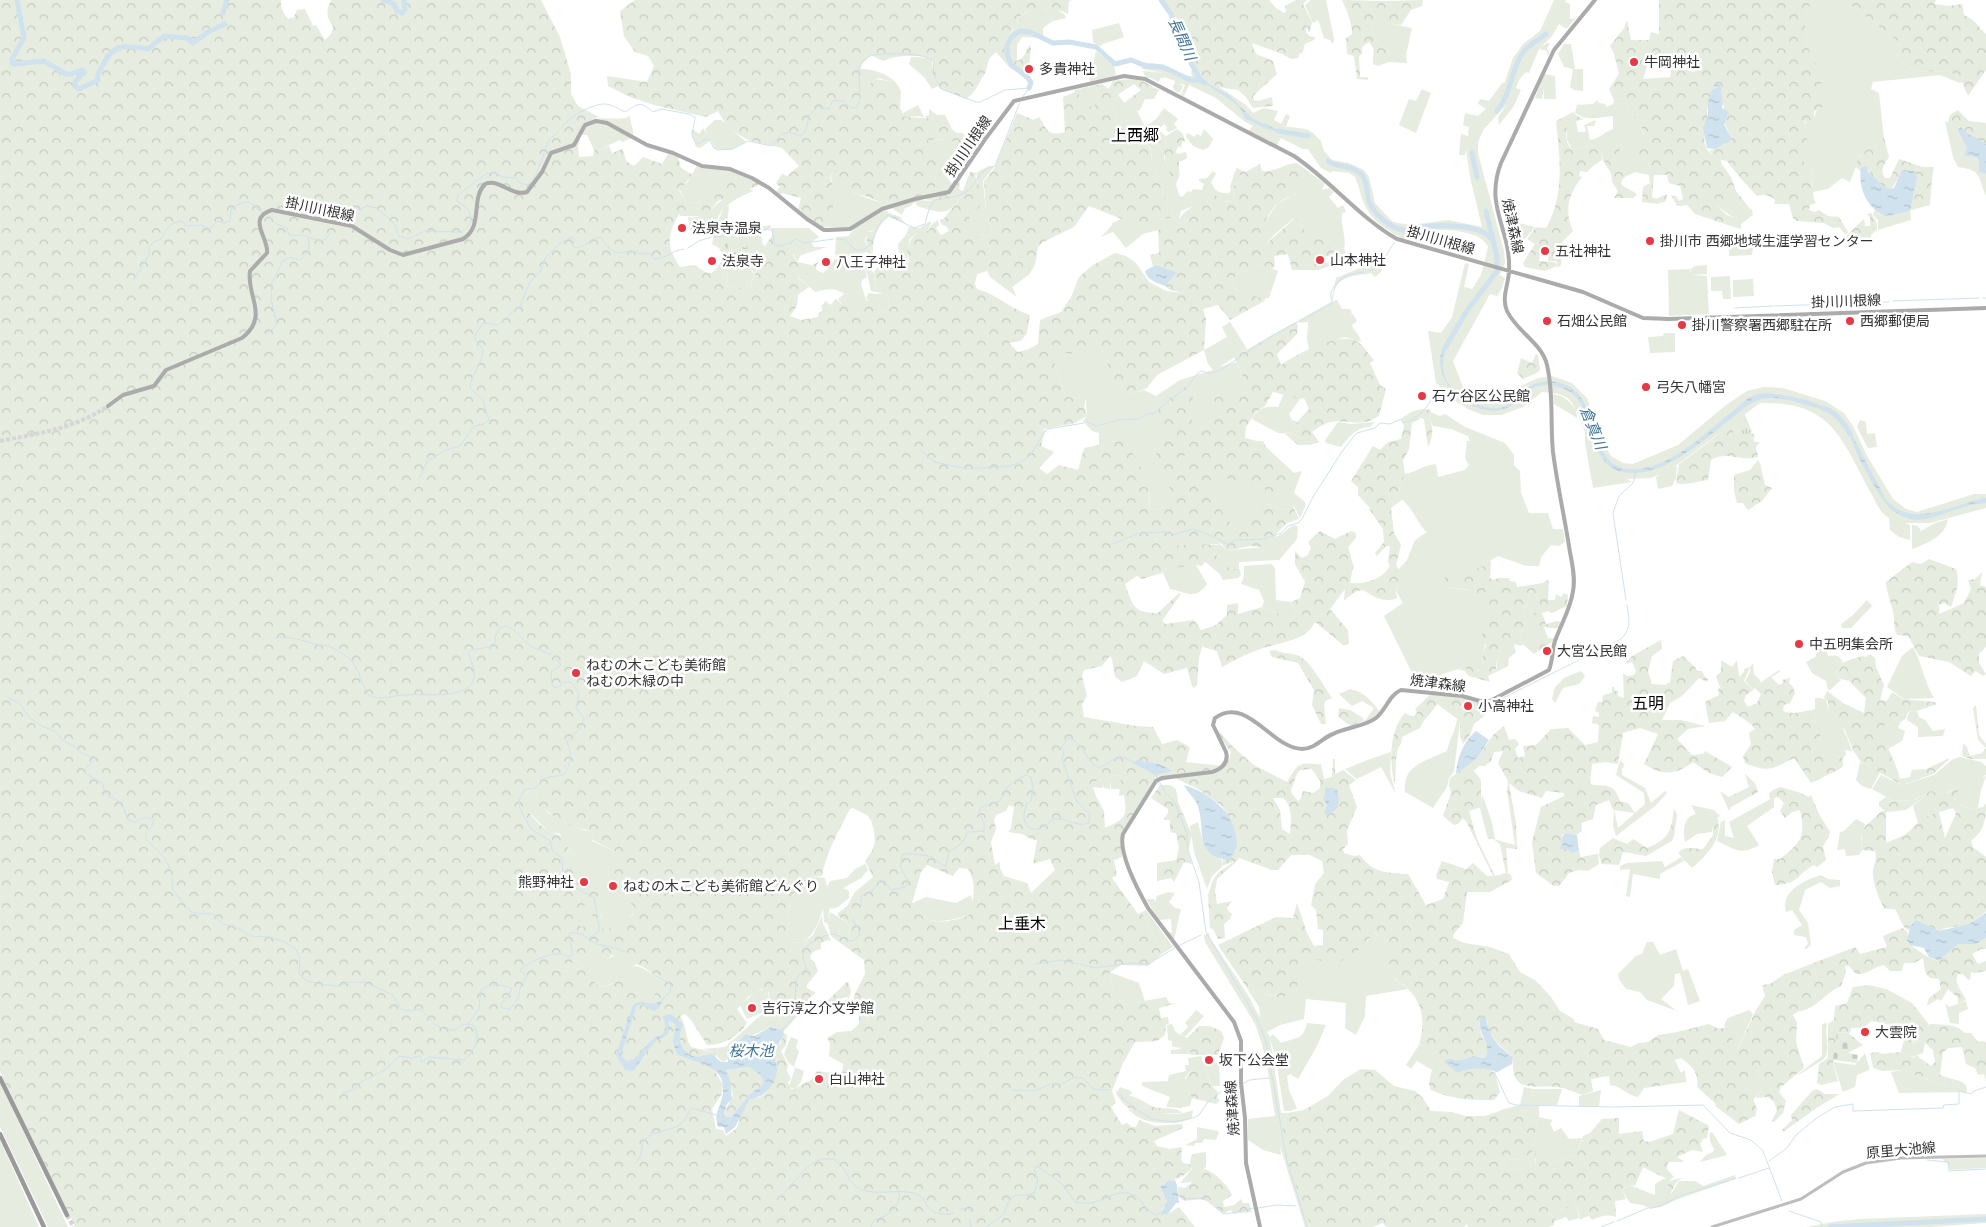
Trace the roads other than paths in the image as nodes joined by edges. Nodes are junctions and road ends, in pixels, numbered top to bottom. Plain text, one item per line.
1 (1594, 0) edge
2 (1510, 271) junction
3 (1986, 308) edge
4 (108, 406) tunnel mouth
5 (0, 1078) edge
6 (0, 1134) edge
7 (1986, 1156) edge
8 (67, 1214) tunnel mouth
9 (44, 1227) edge
10 (1260, 1227) edge
11 (1712, 1227) edge

1 - 2 main road, 焼津森線
2 - 3 main road, 掛川川根線
2 - 4 main road, 掛川川根線
2 - 10 main road, 焼津森線
5 - 8 highway
6 - 9 highway
7 - 11 main road, 原里大池線

